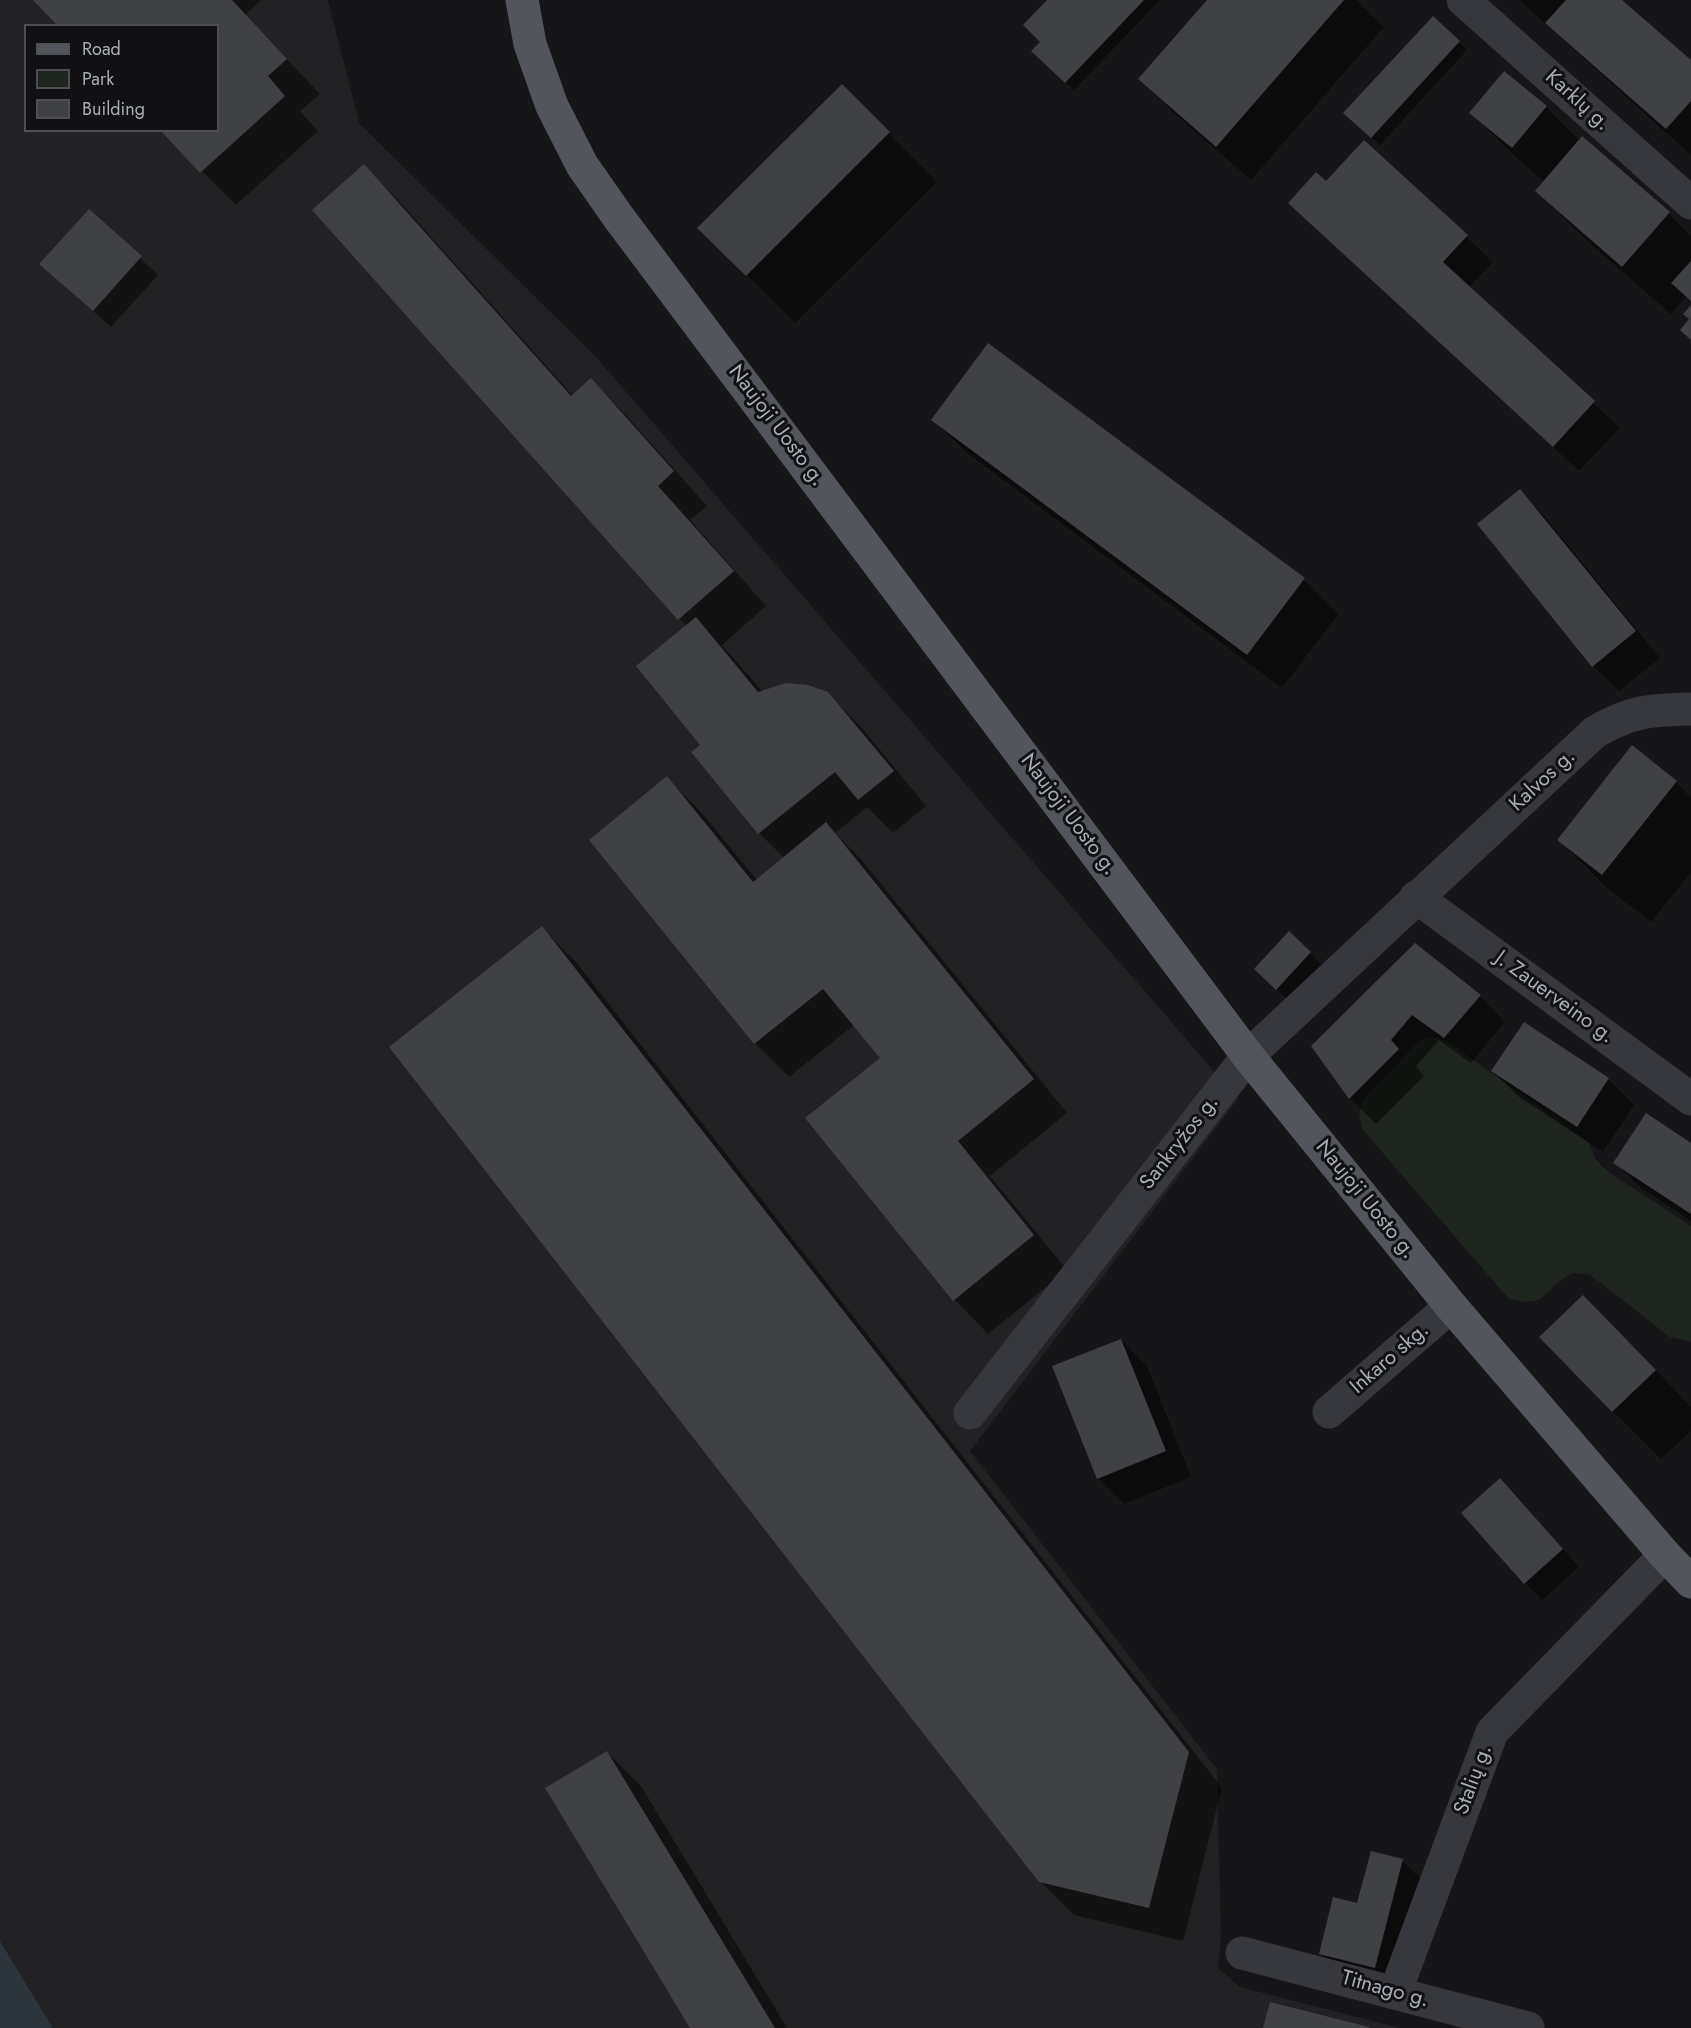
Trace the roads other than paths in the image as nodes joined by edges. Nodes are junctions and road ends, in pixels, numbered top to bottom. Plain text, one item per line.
1 (522, 0) edge
2 (1463, 0) edge
3 (1691, 203) edge
4 (1691, 709) edge
5 (1416, 897) junction
6 (1248, 1056) junction
7 (1691, 1099) edge
8 (1451, 1306) junction
9 (1329, 1412) dead end
10 (970, 1413) dead end
11 (1665, 1555) junction
12 (1691, 1582) edge
13 (1242, 1953) dead end
14 (1395, 1993) junction
15 (1528, 2028) edge

1 - 6 main road, Naujoji Uosto g.
2 - 3 street, Karklų g.
4 - 5 street, Kalvos g.
5 - 6 street, Sankryžos g.
5 - 7 street, J. Zauerveino g.
6 - 8 main road, Naujoji Uosto g.
6 - 10 street, Sankryžos g.
8 - 9 street, Inkaro skg.
8 - 11 main road, Naujoji Uosto g.
11 - 12 main road, Naujoji Uosto g.
11 - 14 street, Stalių g.
13 - 14 street, Titnago g.
14 - 15 street, Titnago g.

